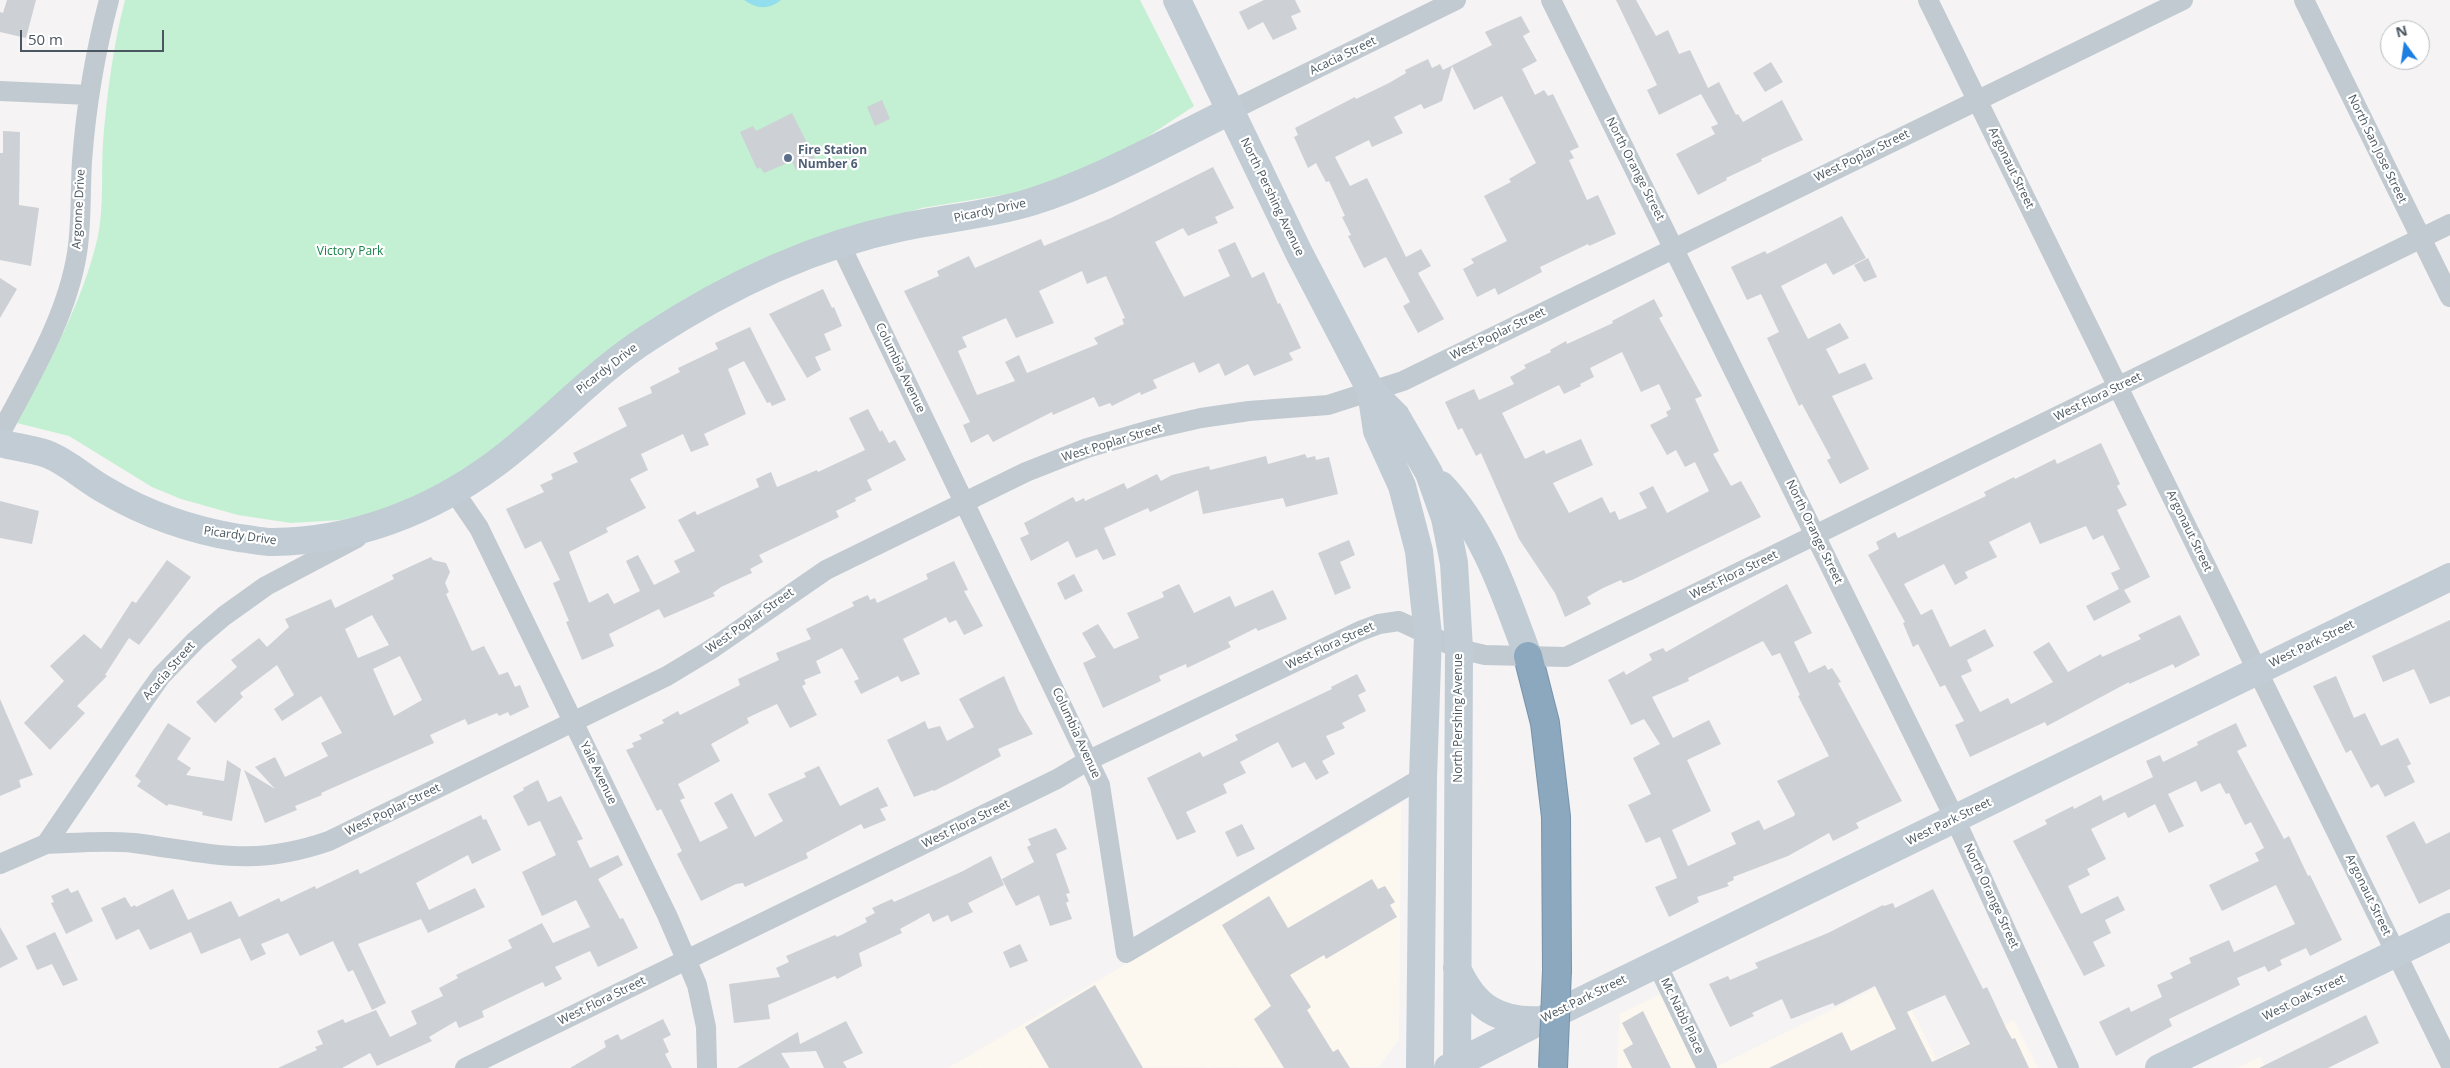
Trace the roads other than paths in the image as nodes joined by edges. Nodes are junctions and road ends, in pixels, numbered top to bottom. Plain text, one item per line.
1 (109, 0) edge
2 (1177, 0) edge
3 (1456, 0) edge
4 (1551, 0) edge
5 (1928, 0) edge
6 (2183, 0) edge
7 (2304, 0) edge
8 (0, 91) edge
9 (89, 95) junction
10 (1978, 101) junction
11 (1230, 111) junction
12 (2450, 224) edge
13 (2421, 238) junction
14 (840, 244) junction
15 (1674, 248) junction
16 (2450, 297) edge
17 (2118, 387) junction
18 (1371, 391) junction
19 (0, 434) edge
20 (0, 443) edge
21 (1429, 473) junction
22 (453, 490) junction
23 (964, 501) junction
24 (384, 525) junction
25 (1815, 535) junction
26 (2450, 577) edge
27 (1428, 635) junction
28 (1459, 649) junction
29 (1528, 656) junction
30 (2258, 671) junction
31 (573, 720) junction
32 (1089, 760) junction
33 (1423, 777) junction
34 (1955, 818) junction
35 (46, 844) junction
36 (0, 864) edge
37 (1457, 925) junction
38 (2450, 927) edge
39 (2396, 953) junction
40 (686, 959) junction
41 (1657, 964) junction
42 (1457, 968) junction
43 (1542, 1020) junction
44 (2450, 1063) edge
45 (1454, 1067) edge
46 (465, 1068) edge
47 (707, 1068) edge
48 (1420, 1068) edge
49 (1553, 1068) edge
50 (1707, 1068) edge
51 (2069, 1068) edge
52 (2158, 1068) edge

1 - 9 street, Argonne Drive
2 - 11 street, North Pershing Avenue
3 - 11 street, Acacia Street
4 - 15 street, North Orange Street
5 - 10 street, Argonaut Street
6 - 10 street, West Poplar Street
7 - 13 street, North San Jose Street
8 - 9 street
9 - 19 street, Argonne Drive
10 - 15 street, West Poplar Street
10 - 17 street, Argonaut Street
11 - 14 street, Picardy Drive
11 - 18 street, North Pershing Avenue
12 - 13 street, West Flora Street
13 - 16 street, North San Jose Street
13 - 17 street, West Flora Street
14 - 22 street, Picardy Drive
14 - 23 street, Columbia Avenue
15 - 18 street, West Poplar Street
15 - 25 street, North Orange Street
17 - 25 street, West Flora Street
17 - 30 street, Argonaut Street
18 - 21 street, North Pershing Avenue
18 - 23 street, West Poplar Street
18 - 27 street, North Pershing Avenue
20 - 24 street, Picardy Drive
21 - 28 street, North Pershing Avenue
21 - 29 street
22 - 24 street, Picardy Drive
22 - 31 street, Yale Avenue
23 - 31 street, West Poplar Street
23 - 32 street, Columbia Avenue
24 - 35 street, Acacia Street
25 - 29 street, West Flora Street
25 - 34 street, North Orange Street
26 - 30 street, West Park Street
27 - 28 street, West Flora Street
27 - 32 street, West Flora Street
27 - 33 street, North Pershing Avenue
28 - 29 street, West Flora Street
28 - 37 street, North Pershing Avenue
29 - 49 highway, bridge
30 - 34 street, West Park Street
30 - 39 street, Argonaut Street
31 - 35 street, West Poplar Street
31 - 40 street, Yale Avenue
32 - 33 street, Columbia Avenue
32 - 40 street, West Flora Street
33 - 37 street
33 - 48 street, North Pershing Avenue
34 - 41 street, West Park Street
34 - 51 street, North Orange Street
35 - 36 street
37 - 42 street, North Pershing Avenue
38 - 39 street, West Oak Street
39 - 44 street, Argonaut Street
39 - 52 street, West Oak Street
40 - 46 street, West Flora Street
40 - 47 street, Yale Avenue
41 - 43 street, West Park Street
41 - 50 street, Mc Nabb Place
42 - 43 street
42 - 45 street, North Pershing Avenue
43 - 45 street, West Park Street

